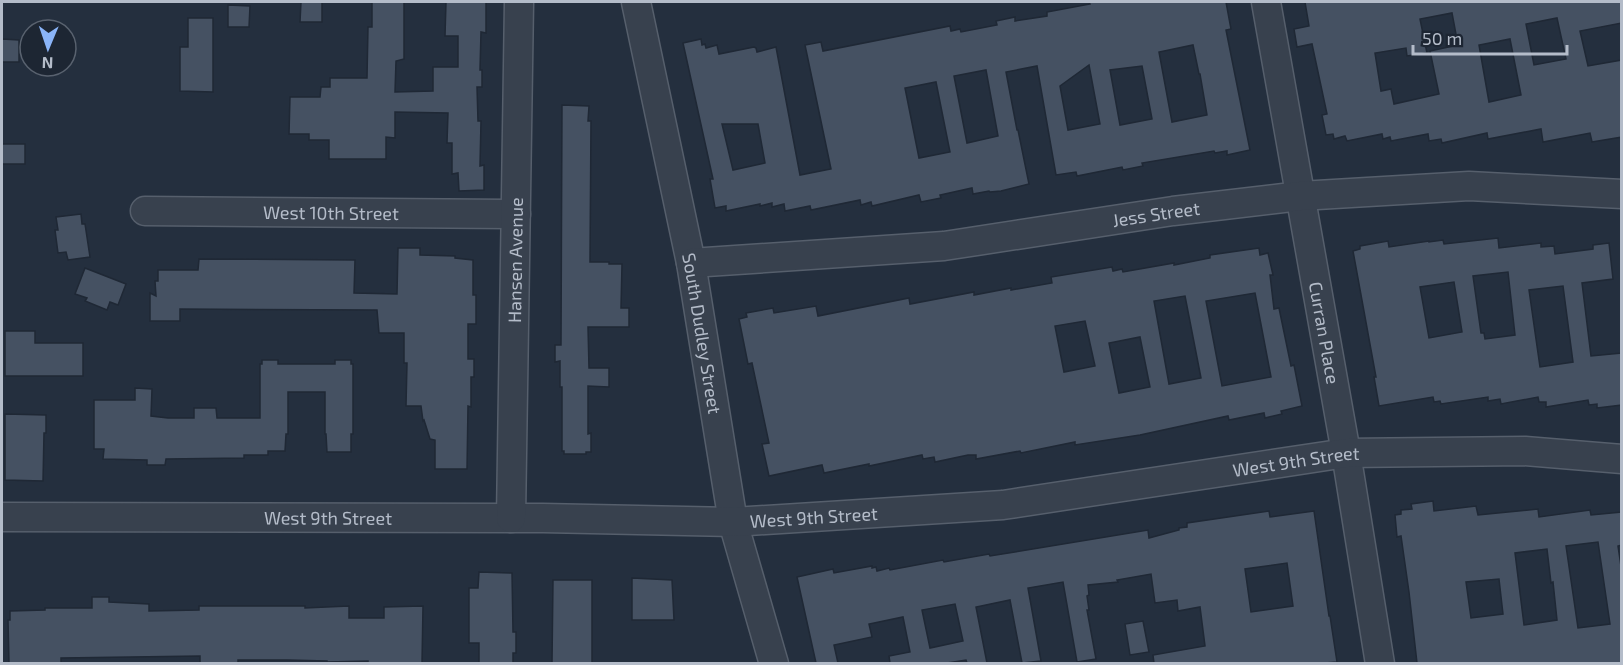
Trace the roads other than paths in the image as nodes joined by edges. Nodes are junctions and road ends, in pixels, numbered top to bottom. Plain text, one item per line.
1 (519, 2) edge
2 (636, 2) edge
3 (1266, 2) edge
4 (1622, 194) edge
5 (1300, 196) junction
6 (145, 211) dead end
7 (516, 214) junction
8 (691, 263) junction
9 (1346, 453) junction
10 (1622, 459) edge
11 (2, 517) edge
12 (512, 518) junction
13 (734, 522) junction
14 (774, 663) edge
15 (1380, 663) edge

1 - 7 street, Hansen Avenue
2 - 8 street, South Dudley Street
3 - 5 street, Curran Place
4 - 5 street, Jess Street
5 - 8 street, Jess Street
5 - 9 street, Curran Place
6 - 7 street, West 10th Street
7 - 12 street, Hansen Avenue
8 - 13 street, South Dudley Street
9 - 10 street, West 9th Street
9 - 13 street, West 9th Street
9 - 15 street, Curran Place
11 - 12 street, West 9th Street
12 - 13 street, West 9th Street
13 - 14 street, South Dudley Street

